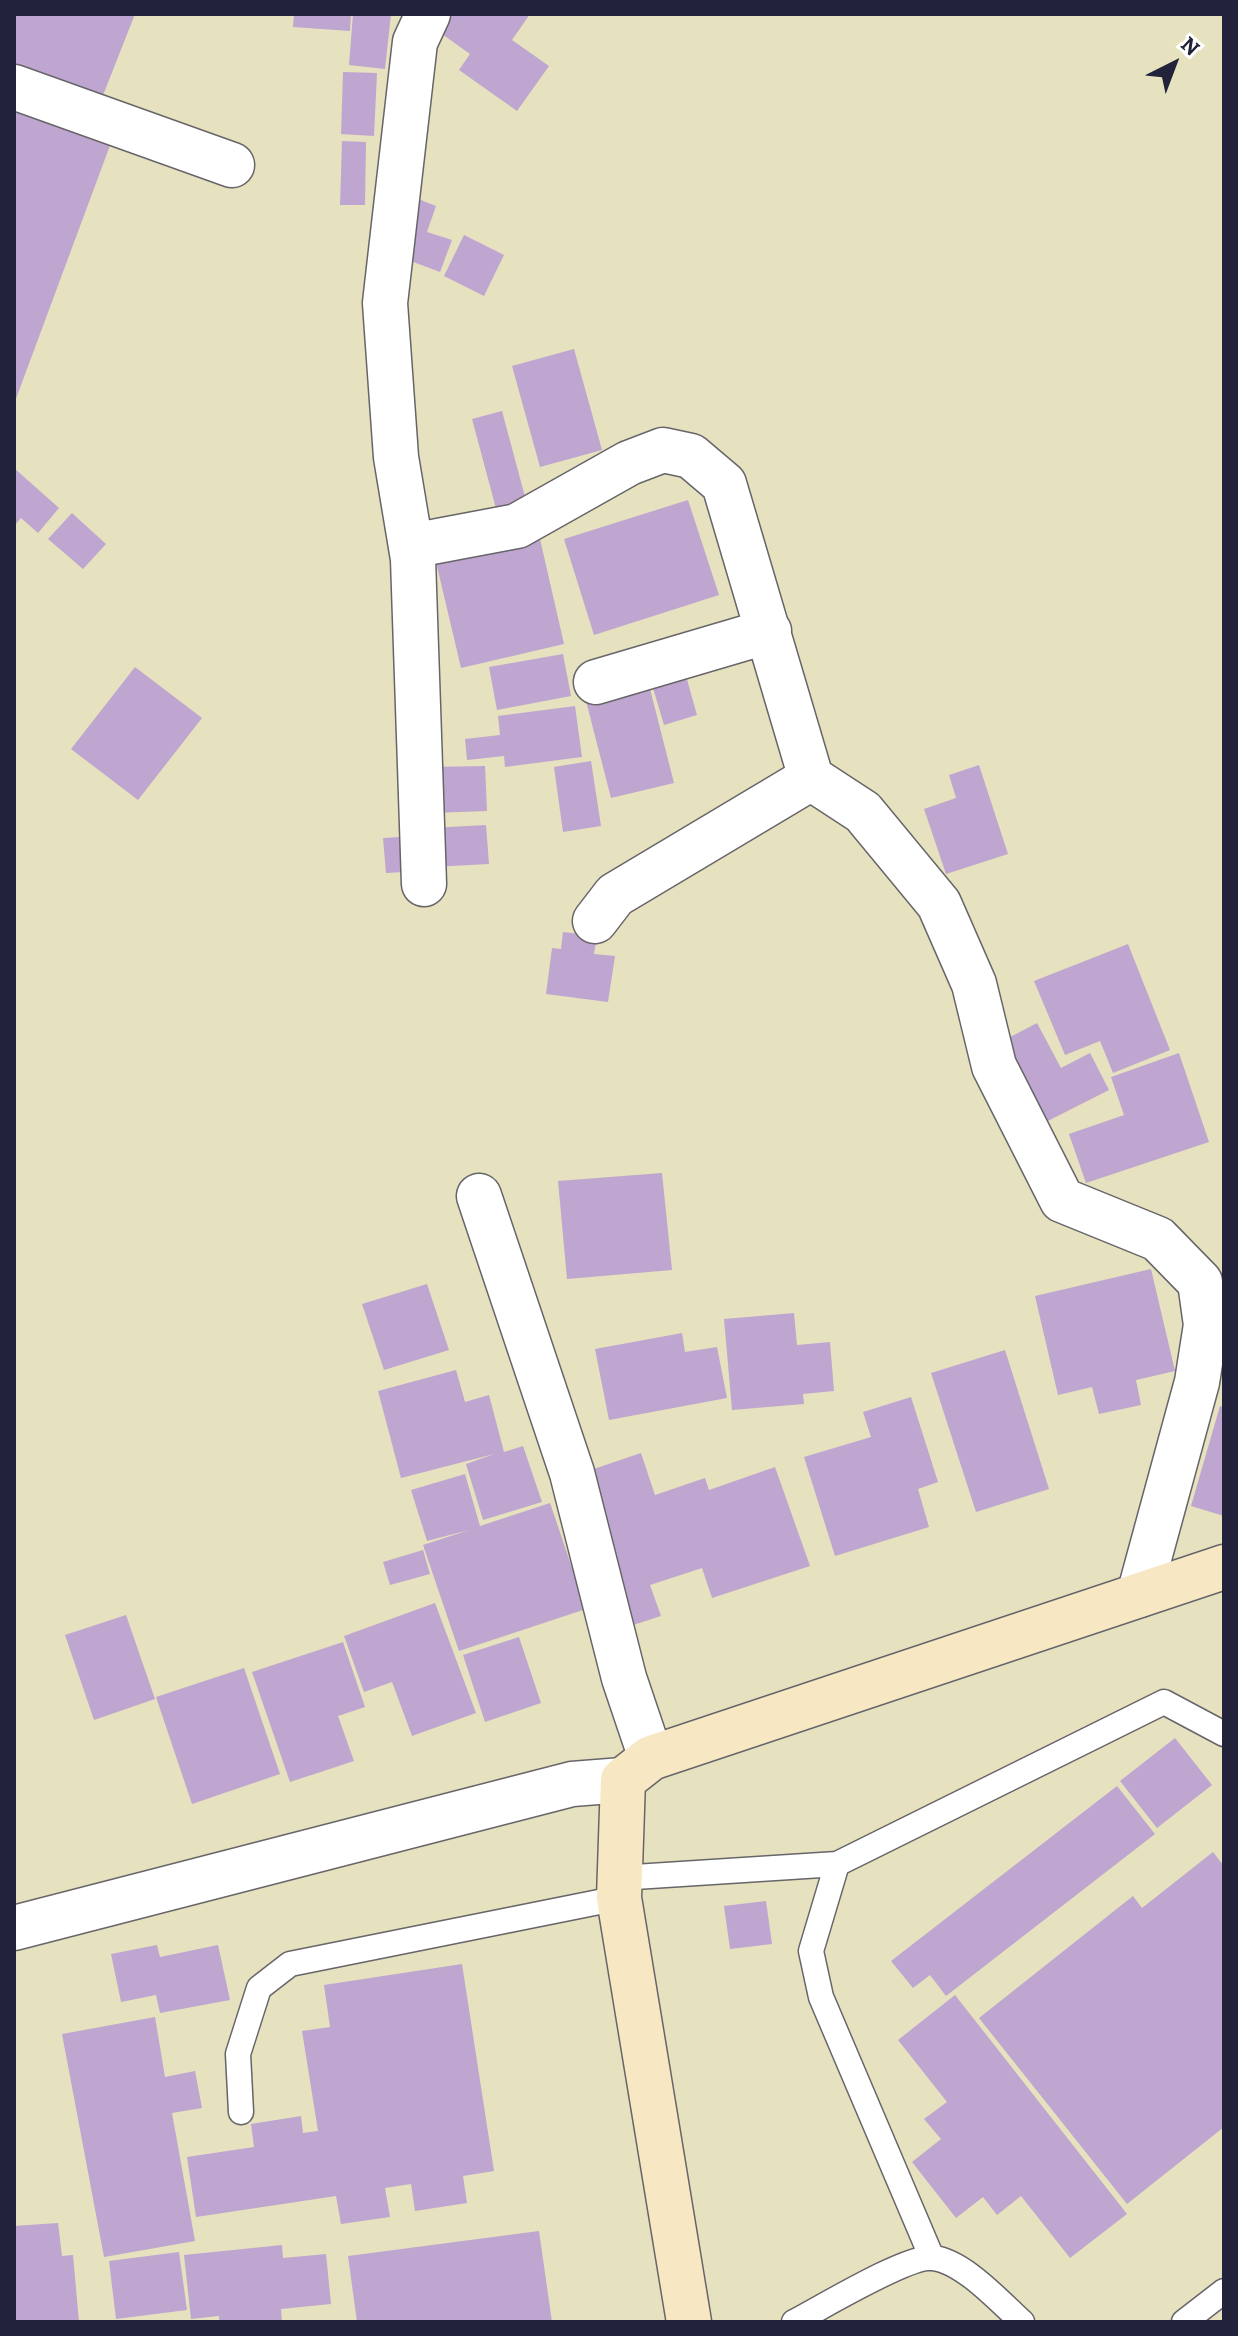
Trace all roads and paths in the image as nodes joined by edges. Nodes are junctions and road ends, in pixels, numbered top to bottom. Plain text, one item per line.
1 (428, 14) edge
2 (14, 87) edge
3 (232, 165) dead end
4 (411, 546) junction
5 (769, 631) junction
6 (596, 682) dead end
7 (811, 778) junction
8 (424, 884) dead end
9 (595, 921) dead end
10 (479, 1196) dead end
11 (1224, 1567) edge
12 (1139, 1595) junction
13 (1224, 1734) edge
14 (637, 1769) junction
15 (837, 1864) junction
16 (619, 1888) junction
17 (14, 1928) edge
18 (241, 2112) dead end
19 (932, 2258) junction
20 (1224, 2291) edge
21 (689, 2322) edge
22 (794, 2322) edge
23 (1022, 2322) edge
24 (1184, 2322) edge

1 - 4 street
2 - 3 street
4 - 5 street
4 - 8 street
5 - 6 street
5 - 7 street
7 - 9 street
7 - 12 street
10 - 14 street
11 - 12 street
12 - 14 street
13 - 15 lane
14 - 16 street
14 - 17 street
15 - 16 lane
15 - 19 lane
16 - 18 lane
16 - 21 street
19 - 22 lane
19 - 23 lane
20 - 24 lane

